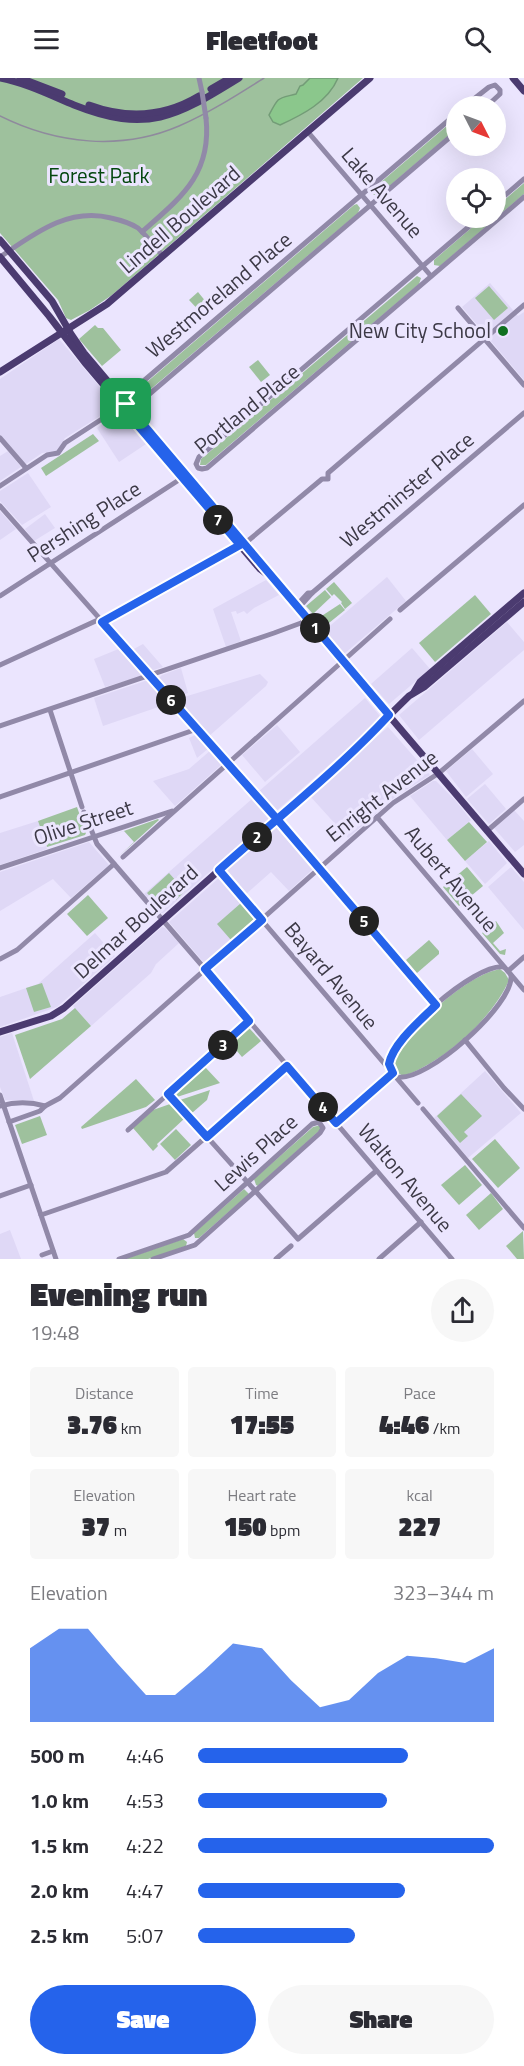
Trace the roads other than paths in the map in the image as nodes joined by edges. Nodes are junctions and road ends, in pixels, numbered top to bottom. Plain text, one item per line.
1 (0, 78) edge
2 (20, 78) edge
3 (199, 78) edge
4 (230, 78) edge
5 (239, 78) edge
6 (370, 78) edge
7 (513, 78) edge
8 (524, 91) edge
9 (478, 96) edge
10 (498, 96) edge
11 (446, 123) edge
12 (308, 132) junction
13 (446, 140) edge
14 (524, 179) edge
15 (362, 195) junction
16 (506, 195) edge
17 (524, 197) edge
18 (370, 205) junction
19 (467, 228) edge
20 (142, 232) junction
21 (0, 240) edge
22 (9, 251) junction
23 (163, 256) junction
24 (0, 257) edge
25 (423, 266) junction
26 (431, 276) junction
27 (524, 305) edge
28 (458, 308) dead end
29 (64, 331) junction
30 (485, 339) junction
31 (0, 372) edge
32 (524, 385) edge
33 (124, 405) junction
34 (524, 412) edge
35 (0, 438) edge
36 (26, 468) junction
37 (185, 476) junction
38 (0, 486) edge
39 (524, 505) edge
40 (0, 506) edge
41 (242, 544) junction
42 (50, 563) junction
43 (524, 593) edge
44 (0, 596) edge
45 (524, 602) edge
46 (296, 606) junction
47 (400, 610) dead end
48 (307, 619) junction
49 (390, 619) dead end
50 (101, 621) junction
51 (343, 661) junction
52 (0, 665) edge
53 (150, 675) junction
54 (414, 692) junction
55 (524, 701) edge
56 (50, 710) junction
57 (389, 715) junction
58 (0, 726) edge
59 (197, 729) junction
60 (227, 764) junction
61 (71, 773) junction
62 (439, 773) junction
63 (0, 797) edge
64 (524, 799) edge
65 (176, 810) junction
66 (377, 817) junction
67 (277, 819) junction
68 (488, 831) junction
69 (93, 837) junction
70 (123, 857) dead end
71 (114, 864) junction
72 (0, 868) edge
73 (319, 868) junction
74 (219, 870) junction
75 (524, 874) edge
76 (163, 920) junction
77 (262, 920) junction
78 (524, 957) edge
79 (0, 959) edge
80 (205, 969) junction
81 (508, 971) junction
82 (524, 990) edge
83 (436, 1005) junction
84 (249, 1021) junction
85 (0, 1032) edge
86 (465, 1040) junction
87 (287, 1066) junction
88 (393, 1074) junction
89 (168, 1094) junction
90 (0, 1095) edge
91 (418, 1103) dead end
92 (2, 1106) edge
93 (45, 1106) junction
94 (423, 1109) dead end
95 (524, 1109) edge
96 (9, 1122) junction
97 (336, 1123) junction
98 (128, 1130) dead end
99 (207, 1137) junction
100 (376, 1171) junction
101 (248, 1183) junction
102 (31, 1185) junction
103 (255, 1191) junction
104 (0, 1196) edge
105 (41, 1215) junction
106 (421, 1222) junction
107 (524, 1228) edge
108 (189, 1235) junction
109 (195, 1245) junction
110 (291, 1246) dead end
111 (53, 1251) junction
112 (42, 1255) dead end
113 (56, 1259) edge
114 (119, 1259) edge
115 (153, 1259) edge
116 (276, 1259) edge
117 (379, 1259) edge
118 (452, 1259) edge

1 - 5 main road
2 - 4 main road
3 - 20 street, bridge
6 - 12 main road, Lindell Boulevard
7 - 8 main road
9 - 10 street
11 - 15 street, Westmoreland Place
12 - 15 street, Lake Avenue
12 - 23 main road, Lindell Boulevard
13 - 18 street, Westmoreland Place
14 - 16 street
15 - 18 street, Lake Avenue
15 - 18 street, Westmoreland Place
17 - 26 street, Portland Place
18 - 25 street, Lake Avenue
19 - 25 street, Portland Place
20 - 22 street
20 - 23 street
21 - 22 main road
22 - 24 street
22 - 29 main road
23 - 29 main road, Lindell Boulevard
24 - 29 main road
25 - 26 street, Lake Avenue
25 - 26 street, Portland Place
27 - 30 street
28 - 30 street
29 - 31 main road, Lindell Boulevard
29 - 33 main road
30 - 32 street
30 - 41 street
33 - 36 street
33 - 37 main road
34 - 46 street, Westminster Place
35 - 36 street
36 - 38 street
37 - 41 main road
37 - 42 street, Pershing Place
39 - 47 street
40 - 42 street
41 - 46 main road
41 - 50 street
42 - 44 street, Pershing Place
42 - 50 street
43 - 54 main road, Delmar Boulevard
45 - 54 main road, Delmar Boulevard
46 - 48 main road
48 - 51 main road
48 - 53 street
49 - 51 street
50 - 52 street
50 - 53 street
51 - 57 main road
51 - 60 street
53 - 56 street
53 - 59 street
54 - 57 main road, Delmar Boulevard
55 - 62 street, Enright Avenue
56 - 58 street
56 - 61 street, Walton Avenue
57 - 62 main road
57 - 67 main road, Delmar Boulevard
59 - 60 street
59 - 61 street
60 - 65 street
60 - 67 street
61 - 63 street
61 - 69 street, Walton Avenue
62 - 66 street, Enright Avenue
62 - 68 main road
64 - 68 street
65 - 69 street, Olive Street
65 - 70 street
66 - 73 street, Enright Avenue
66 - 81 street, Aubert Avenue
67 - 73 street
67 - 74 main road, Delmar Boulevard
68 - 75 main road
69 - 71 street, Walton Avenue
69 - 72 street, Olive Street
71 - 76 street, Walton Avenue
71 - 79 street
73 - 77 street, Enright Avenue
73 - 83 street
74 - 76 main road, Delmar Boulevard
74 - 77 street, Bayard Avenue
76 - 80 street, Walton Avenue
76 - 85 main road, Delmar Boulevard
77 - 80 street, Enright Avenue
77 - 88 street, Bayard Avenue
78 - 81 street
80 - 84 street, Walton Avenue
80 - 93 street, Enright Avenue
81 - 82 street, Aubert Avenue
81 - 83 street
81 - 86 street
83 - 88 street
84 - 87 street, Walton Avenue
84 - 89 street
86 - 88 street
86 - 95 street
87 - 97 street, Walton Avenue
87 - 99 street
88 - 91 street, Bayard Avenue
88 - 97 street
89 - 98 street
89 - 99 street
90 - 92 street
92 - 93 street
92 - 96 street
93 - 96 street, Enright Avenue
94 - 107 street
96 - 102 street
97 - 100 street, Walton Avenue
99 - 101 street
99 - 105 street
100 - 103 street
100 - 106 street, Walton Avenue
101 - 103 street
101 - 103 street, Lewis Place
101 - 108 street, Lewis Place
102 - 104 street
102 - 105 street
103 - 109 street, Lewis Place
105 - 111 street
106 - 117 street
106 - 118 street, Walton Avenue
108 - 109 street
108 - 114 street, Lewis Place
109 - 115 street, Lewis Place
110 - 116 street
111 - 112 street
111 - 113 street

